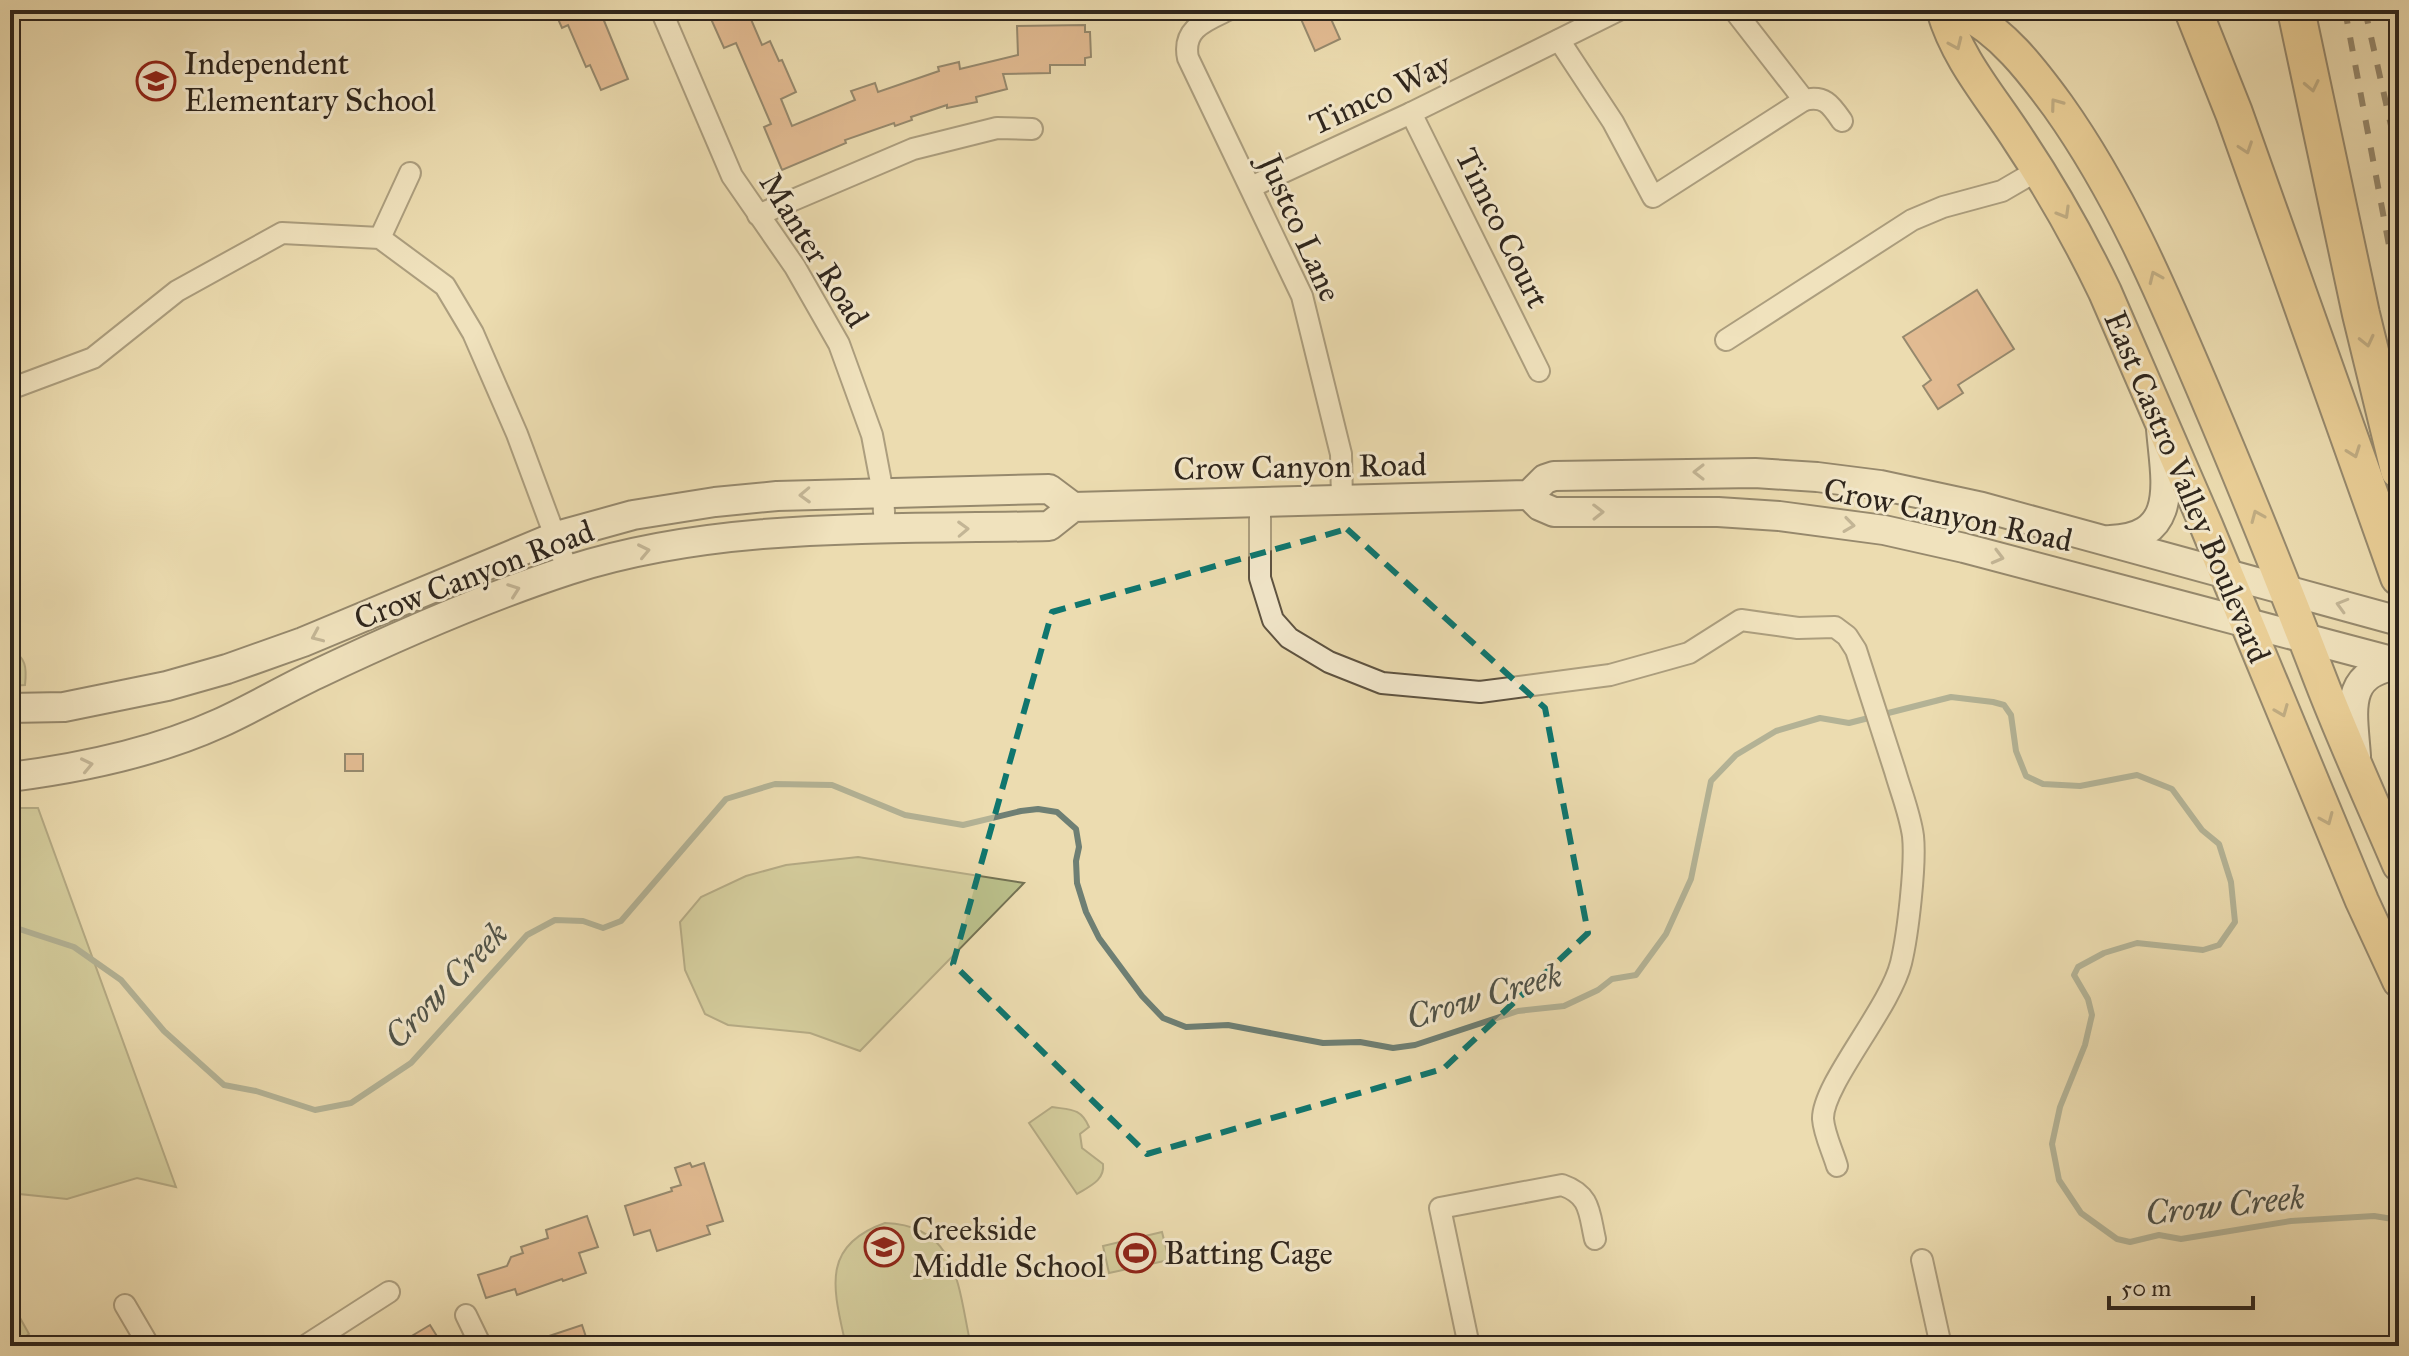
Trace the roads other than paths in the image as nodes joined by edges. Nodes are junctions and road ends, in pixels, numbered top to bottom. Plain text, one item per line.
1 (661, 10) edge
2 (1228, 10) edge
3 (1619, 10) edge
4 (1734, 10) edge
5 (1943, 10) edge
6 (1960, 10) edge
7 (2193, 10) edge
8 (2296, 10) edge
9 (1559, 40) junction
10 (1804, 100) junction
11 (1411, 113) junction
12 (1842, 121) dead end
13 (1032, 129) dead end
14 (2038, 170) junction
15 (410, 173) dead end
16 (1251, 187) junction
17 (758, 215) junction
18 (380, 238) junction
19 (1726, 340) dead end
20 (1539, 371) dead end
21 (11, 384) edge
22 (2160, 421) junction
23 (2399, 470) edge
24 (883, 493) junction
25 (1529, 495) junction
26 (1342, 500) junction
27 (1260, 502) junction
28 (1073, 507) junction
29 (885, 531) junction
30 (557, 536) junction
31 (2107, 540) junction
32 (568, 571) junction
33 (2225, 572) junction
34 (2399, 577) edge
35 (2286, 589) junction
36 (2399, 621) edge
37 (2246, 622) junction
38 (2305, 638) junction
39 (2399, 664) edge
40 (64, 707) junction
41 (10, 708) edge
42 (10, 722) edge
43 (2357, 765) junction
44 (10, 777) edge
45 (2399, 865) edge
46 (2399, 981) edge
47 (1837, 1166) dead end
48 (1595, 1239) dead end
49 (1922, 1260) dead end
50 (389, 1292) dead end
51 (125, 1305) dead end
52 (466, 1315) dead end
53 (149, 1346) edge
54 (305, 1346) edge
55 (481, 1346) edge
56 (1469, 1346) edge
57 (1941, 1346) edge

1 - 17 street, Manter Road
2 - 16 street, Justco Lane
3 - 9 street, Timco Way
4 - 10 street
5 -> 14 main road, East Castro Valley Boulevard
35 -> 6 main road, East Castro Valley Boulevard
7 -> 34 highway
8 -> 23 highway
9 - 10 street
9 - 11 street, Timco Way
10 - 12 street
11 - 16 street, Timco Way
11 - 20 street, Timco Court
13 - 17 street
14 - 19 street
14 -> 22 main road, East Castro Valley Boulevard
15 - 18 street
16 - 26 street, Justco Lane
17 - 24 street, Manter Road
18 - 21 street
18 - 30 street
22 - 31 main road
22 - 33 main road, East Castro Valley Boulevard
24 - 28 main road, Crow Canyon Road
24 - 29 street, Manter Road
24 -> 30 main road, Crow Canyon Road
25 - 26 main road, Crow Canyon Road
31 -> 25 main road, Crow Canyon Road
25 -> 37 main road, Crow Canyon Road
26 - 27 main road, Crow Canyon Road
27 - 28 main road, Crow Canyon Road
27 - 47 street
29 -> 28 main road, Crow Canyon Road
32 -> 29 main road, Crow Canyon Road
30 - 32 street
30 -> 40 main road, Crow Canyon Road
31 - 33 main road, Crow Canyon Road
44 -> 32 main road, Crow Canyon Road
33 - 35 main road, Crow Canyon Road
33 - 37 main road, East Castro Valley Boulevard
36 -> 35 main road, Crow Canyon Road
35 - 38 main road, East Castro Valley Boulevard
37 - 38 main road, Crow Canyon Road
37 -> 46 main road, East Castro Valley Boulevard
38 - 39 main road, Crow Canyon Road
38 - 43 main road, East Castro Valley Boulevard
39 - 43 main road
40 - 41 main road, Crow Canyon Road
40 - 42 main road
43 - 45 main road, East Castro Valley Boulevard
48 - 56 street
49 - 57 street
50 - 54 street
51 - 53 street
52 - 55 street

